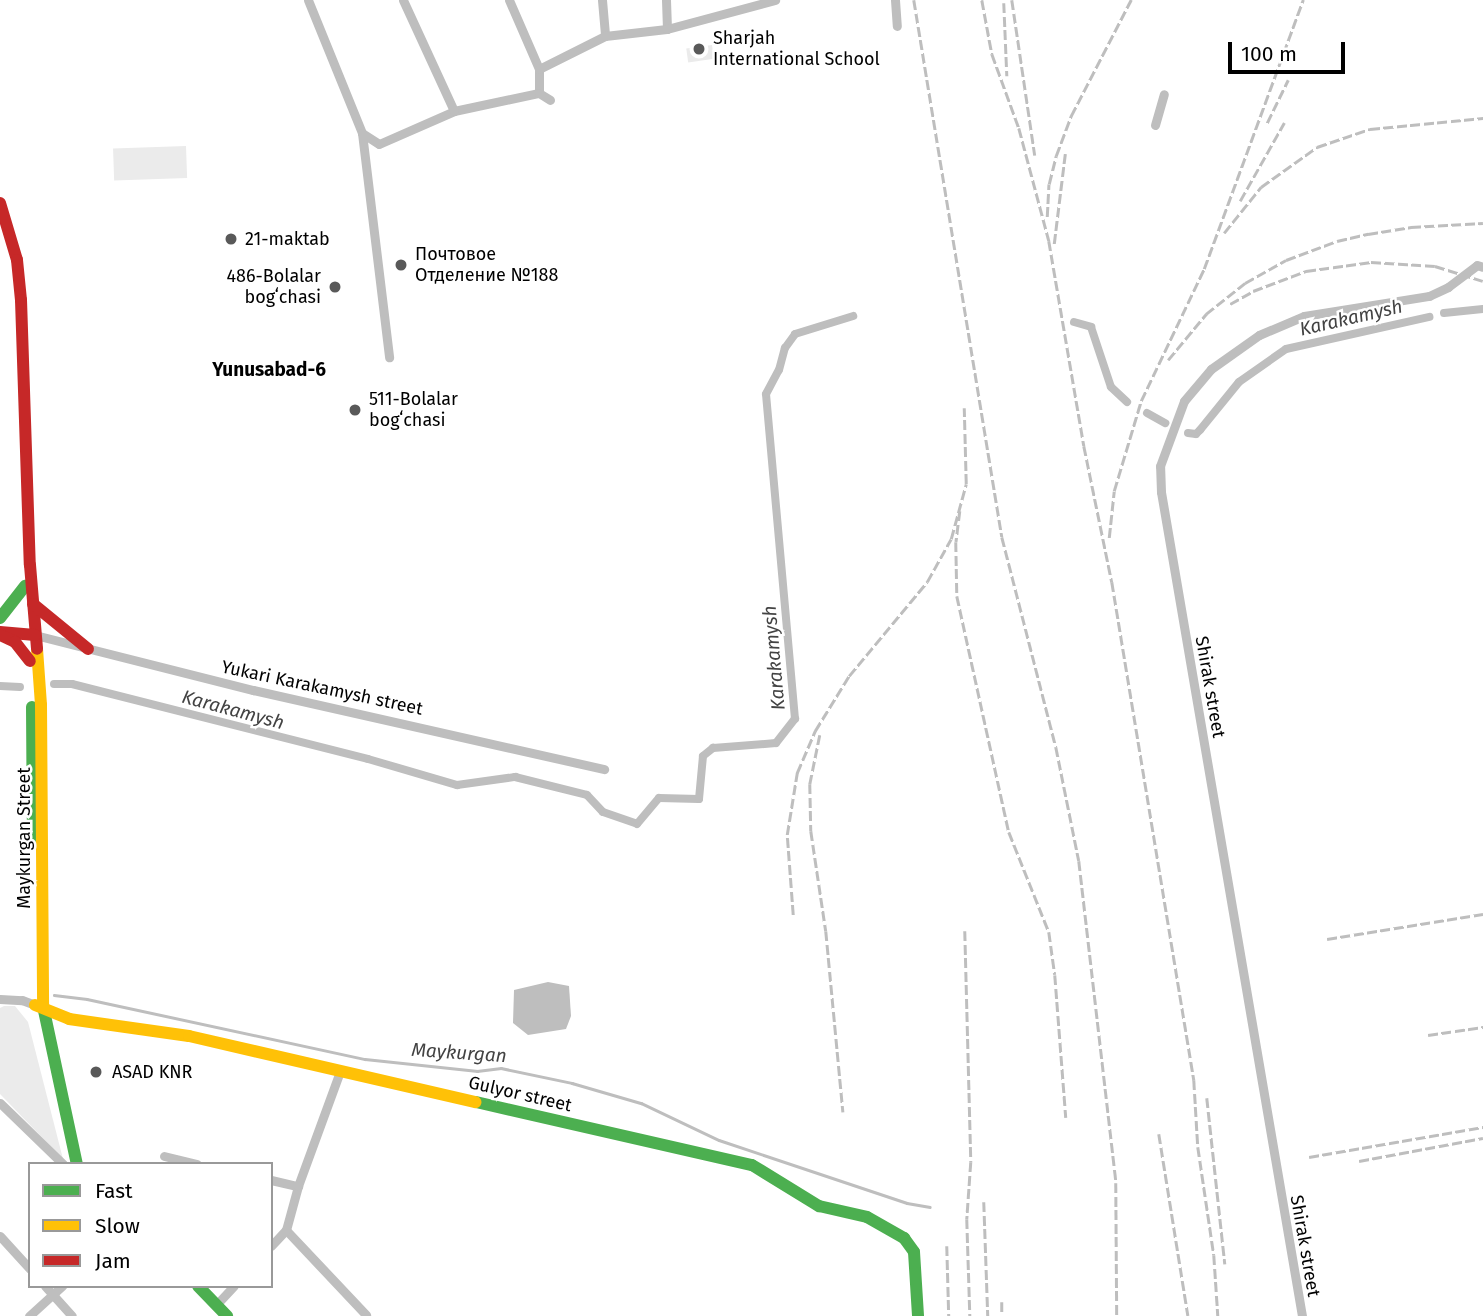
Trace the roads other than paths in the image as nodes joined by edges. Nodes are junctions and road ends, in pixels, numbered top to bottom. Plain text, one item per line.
1 (308, 0) edge
2 (403, 0) edge
3 (509, 0) edge
4 (603, 0) edge
5 (666, 0) edge
6 (775, 0) edge
7 (895, 0) edge
8 (897, 26) dead end
9 (667, 29) junction
10 (605, 36) junction
11 (539, 69) junction
12 (539, 93) junction
13 (1164, 94) dead end
14 (550, 100) dead end
15 (454, 111) junction
16 (1155, 125) dead end
17 (362, 133) junction
18 (0, 203) edge
19 (1483, 267) edge
20 (389, 357) dead end
21 (30, 565) junction
22 (25, 586) junction
23 (33, 604) junction
24 (0, 618) edge
25 (0, 626) edge
26 (29, 632) junction
27 (0, 634) edge
28 (88, 649) junction
29 (33, 664) junction
30 (604, 769) dead end
31 (0, 998) edge
32 (39, 1007) junction
33 (340, 1070) junction
34 (0, 1103) edge
35 (164, 1156) dead end
36 (61, 1162) edge
37 (74, 1162) edge
38 (189, 1162) edge
39 (273, 1180) edge
40 (298, 1186) junction
41 (286, 1230) junction
42 (0, 1236) edge
43 (273, 1244) edge
44 (28, 1267) edge
45 (47, 1288) edge
46 (60, 1288) edge
47 (200, 1288) edge
48 (232, 1288) edge
49 (53, 1295) junction
50 (216, 1305) junction
51 (366, 1315) edge
52 (29, 1316) edge
53 (72, 1316) edge
54 (227, 1316) edge
55 (918, 1316) edge
56 (1302, 1316) edge

1 - 17 street
2 - 15 street
3 - 11 street
4 - 10 street
5 - 9 street
6 - 9 street
7 - 8 street
9 - 10 street
10 - 11 street
11 - 12 street
12 - 14 street
12 - 15 street
13 - 16 street
15 - 17 street
17 - 20 street
18 - 21 street, Maykurgan Street
19 - 56 street, Shirak street
21 - 22 street
21 - 23 street, Maykurgan Street
22 - 24 street
22 - 26 street
23 - 26 street, Maykurgan Street
23 - 28 street
25 - 26 street
26 - 27 street
26 - 28 street, Yukari Karakamysh street
26 - 29 street, Maykurgan Street
27 - 29 street
28 - 30 street, Yukari Karakamysh street
29 - 32 street, Maykurgan Street
31 - 32 street
32 - 33 street, Gulyor street
32 - 37 street, Maykurgan Street
33 - 40 street
33 - 55 street, Gulyor street
34 - 36 street
35 - 38 street
39 - 40 street
40 - 41 street
41 - 43 street
41 - 51 street
42 - 44 street
45 - 49 street
46 - 49 street
47 - 50 street
48 - 50 street
49 - 52 street
49 - 53 street
50 - 54 street

